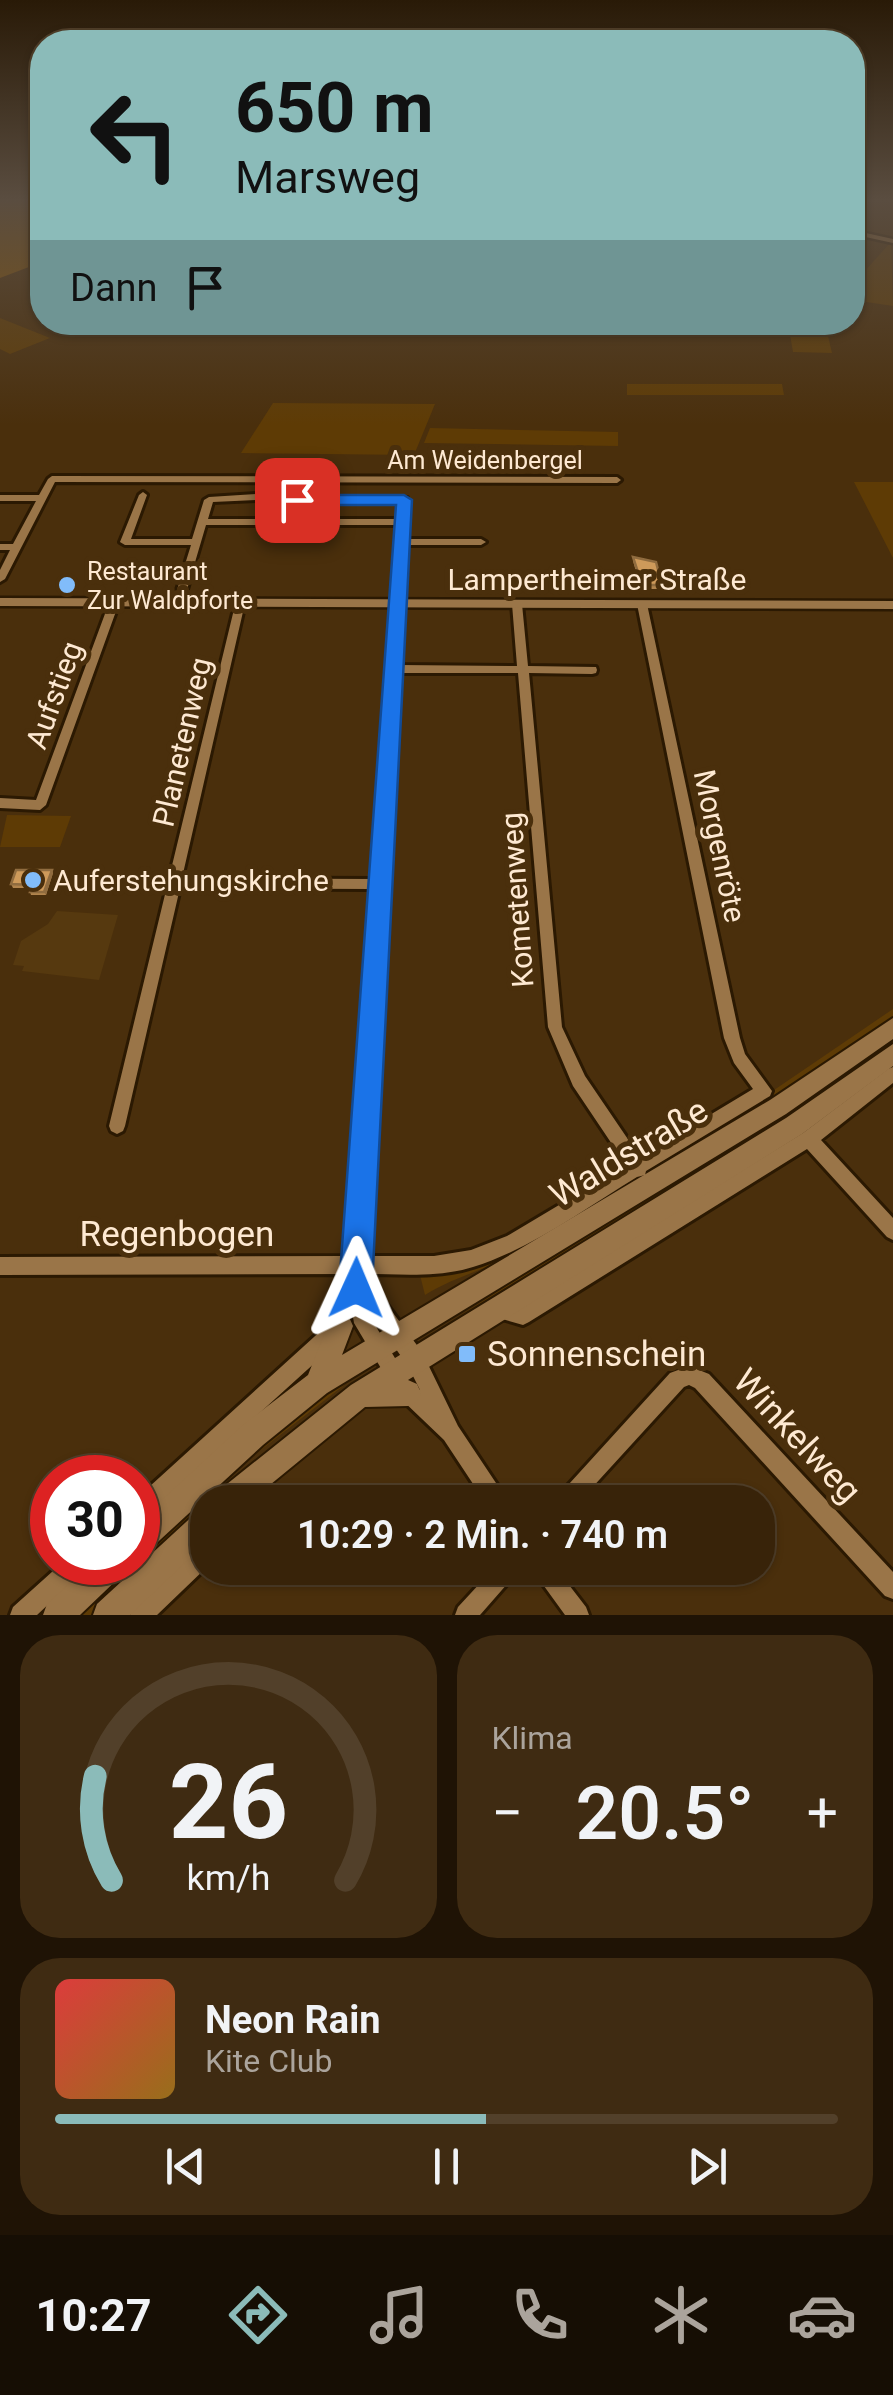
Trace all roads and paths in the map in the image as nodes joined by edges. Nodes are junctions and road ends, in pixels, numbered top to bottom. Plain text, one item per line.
1 (617, 480) dead end
2 (142, 496) dead end
3 (256, 497) dead end
4 (0, 498) edge
5 (42, 498) junction
6 (202, 522) junction
7 (293, 522) junction
8 (403, 522) junction
9 (196, 542) junction
10 (402, 542) junction
11 (481, 542) dead end
12 (0, 547) edge
13 (17, 547) junction
14 (0, 579) edge
15 (0, 602) edge
16 (114, 602) junction
17 (178, 603) junction
18 (240, 603) junction
19 (396, 604) junction
20 (517, 604) junction
21 (642, 604) junction
22 (893, 605) edge
23 (392, 669) junction
24 (524, 670) junction
25 (592, 670) dead end
26 (0, 803) edge
27 (174, 883) junction
28 (378, 884) junction
29 (893, 1027) edge
30 (893, 1054) edge
31 (893, 1074) edge
32 (764, 1091) joint
33 (117, 1126) dead end
34 (809, 1140) junction
35 (639, 1169) junction
36 (893, 1231) edge
37 (0, 1266) edge
38 (354, 1268) junction
39 (351, 1307) junction
40 (495, 1310) junction
41 (388, 1340) junction
42 (406, 1375) junction
43 (318, 1384) junction
44 (451, 1434) junction
45 (261, 1470) junction
46 (245, 1485) edge
47 (256, 1485) edge
48 (485, 1485) edge
49 (581, 1485) edge
50 (160, 1489) edge
51 (160, 1521) edge
52 (190, 1537) edge
53 (190, 1568) edge
54 (54, 1585) edge
55 (90, 1585) edge
56 (493, 1585) edge
57 (556, 1585) edge
58 (893, 1588) edge
59 (21, 1615) edge
60 (58, 1615) edge
61 (108, 1615) edge
62 (141, 1615) edge
63 (466, 1615) edge
64 (578, 1615) edge

1 - 5 street, Am Weidenbergel
2 - 9 street
3 - 6 street
4 - 5 street
5 - 13 street
6 - 7 street
6 - 9 street
7 - 8 street
7 - 8 street
8 - 10 street
9 - 17 street
10 - 11 street
10 - 19 street
12 - 13 street
13 - 14 street
15 - 16 street, Lampertheimer Straße
16 - 17 street, Lampertheimer Straße
16 - 26 street, Aufstieg
17 - 18 street, Lampertheimer Straße
18 - 19 street, Lampertheimer Straße
18 - 27 street, Planetenweg
19 - 20 street, Lampertheimer Straße
19 - 23 street
20 - 21 street, Lampertheimer Straße
20 - 24 street, Kometenweg
21 - 22 street, Lampertheimer Straße
21 - 32 street, Morgenröte
23 - 24 street
23 - 28 street
24 - 25 street
24 - 35 street, Kometenweg
27 - 28 street
27 - 33 street, Planetenweg
28 - 38 street
29 - 41 main road, Waldstraße
30 - 40 main road, Waldstraße
31 - 34 street, Waldstraße
32 - 35 street, Waldstraße
34 - 36 street
34 - 40 street, Waldstraße
35 - 38 street, Waldstraße
37 - 38 street, Regenbogen
38 - 39 street
39 - 41 street
39 - 43 main road
39 - 50 street
40 - 42 main road, Waldstraße
41 - 42 street
41 - 43 main road, Waldstraße
42 - 44 street
42 - 44 street
42 - 45 main road
43 - 51 main road, Waldstraße
44 - 48 street
45 - 46 main road
45 - 47 street
49 - 58 street, Winkelweg
52 - 61 main road
53 - 62 street
54 - 59 street
55 - 60 main road
56 - 63 street
57 - 64 street

